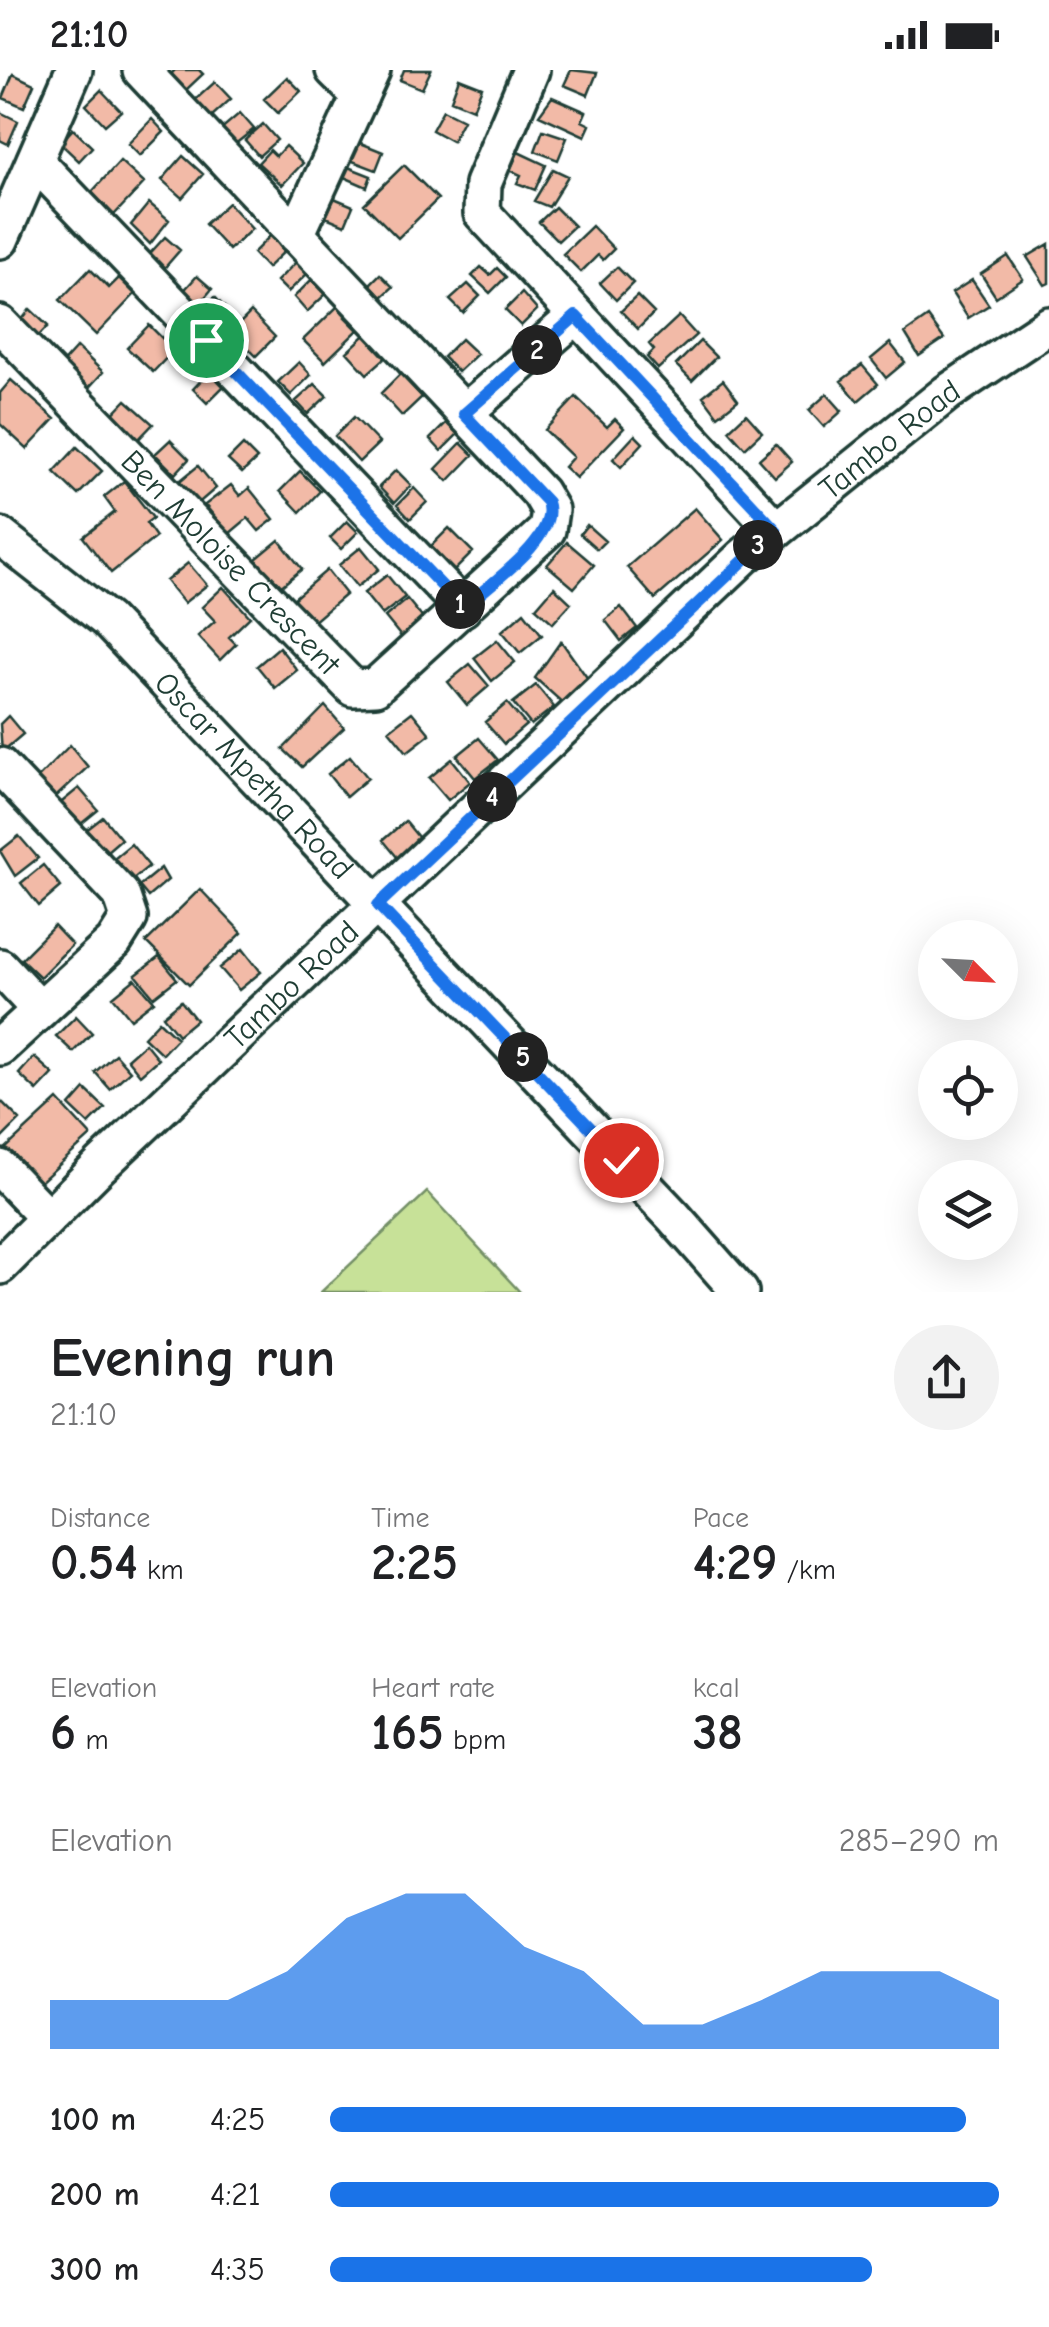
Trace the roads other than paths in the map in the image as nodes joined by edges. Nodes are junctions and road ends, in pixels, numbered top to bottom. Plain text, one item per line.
1 (74, 70) edge
2 (140, 70) edge
3 (334, 70) edge
4 (531, 70) edge
5 (366, 83) edge
6 (35, 161) junction
7 (296, 235) junction
8 (0, 240) edge
9 (576, 316) junction
10 (0, 324) edge
11 (1049, 325) edge
12 (464, 414) junction
13 (776, 530) junction
14 (0, 536) edge
15 (463, 608) junction
16 (0, 766) edge
17 (378, 905) junction
18 (0, 967) edge
19 (40, 1010) junction
20 (0, 1047) edge
21 (0, 1168) edge
22 (47, 1217) junction
23 (0, 1266) edge
24 (740, 1292) edge

1 - 6 street
2 - 7 street, Ben Moloise Crescent
3 - 5 street
4 - 9 street
5 - 7 street
6 - 8 street
6 - 15 street
7 - 12 street, Ben Moloise Crescent
9 - 12 street
9 - 13 street
10 - 15 street, Ben Moloise Crescent
11 - 13 street, Tambo Road
12 - 15 street, Ben Moloise Crescent
13 - 17 street, Tambo Road
14 - 17 street, Oscar Mpetha Road
16 - 19 street
17 - 22 street, Tambo Road
17 - 24 street, Oscar Mpetha Road
18 - 19 street
19 - 20 street
21 - 22 street
22 - 23 street, Tambo Road

